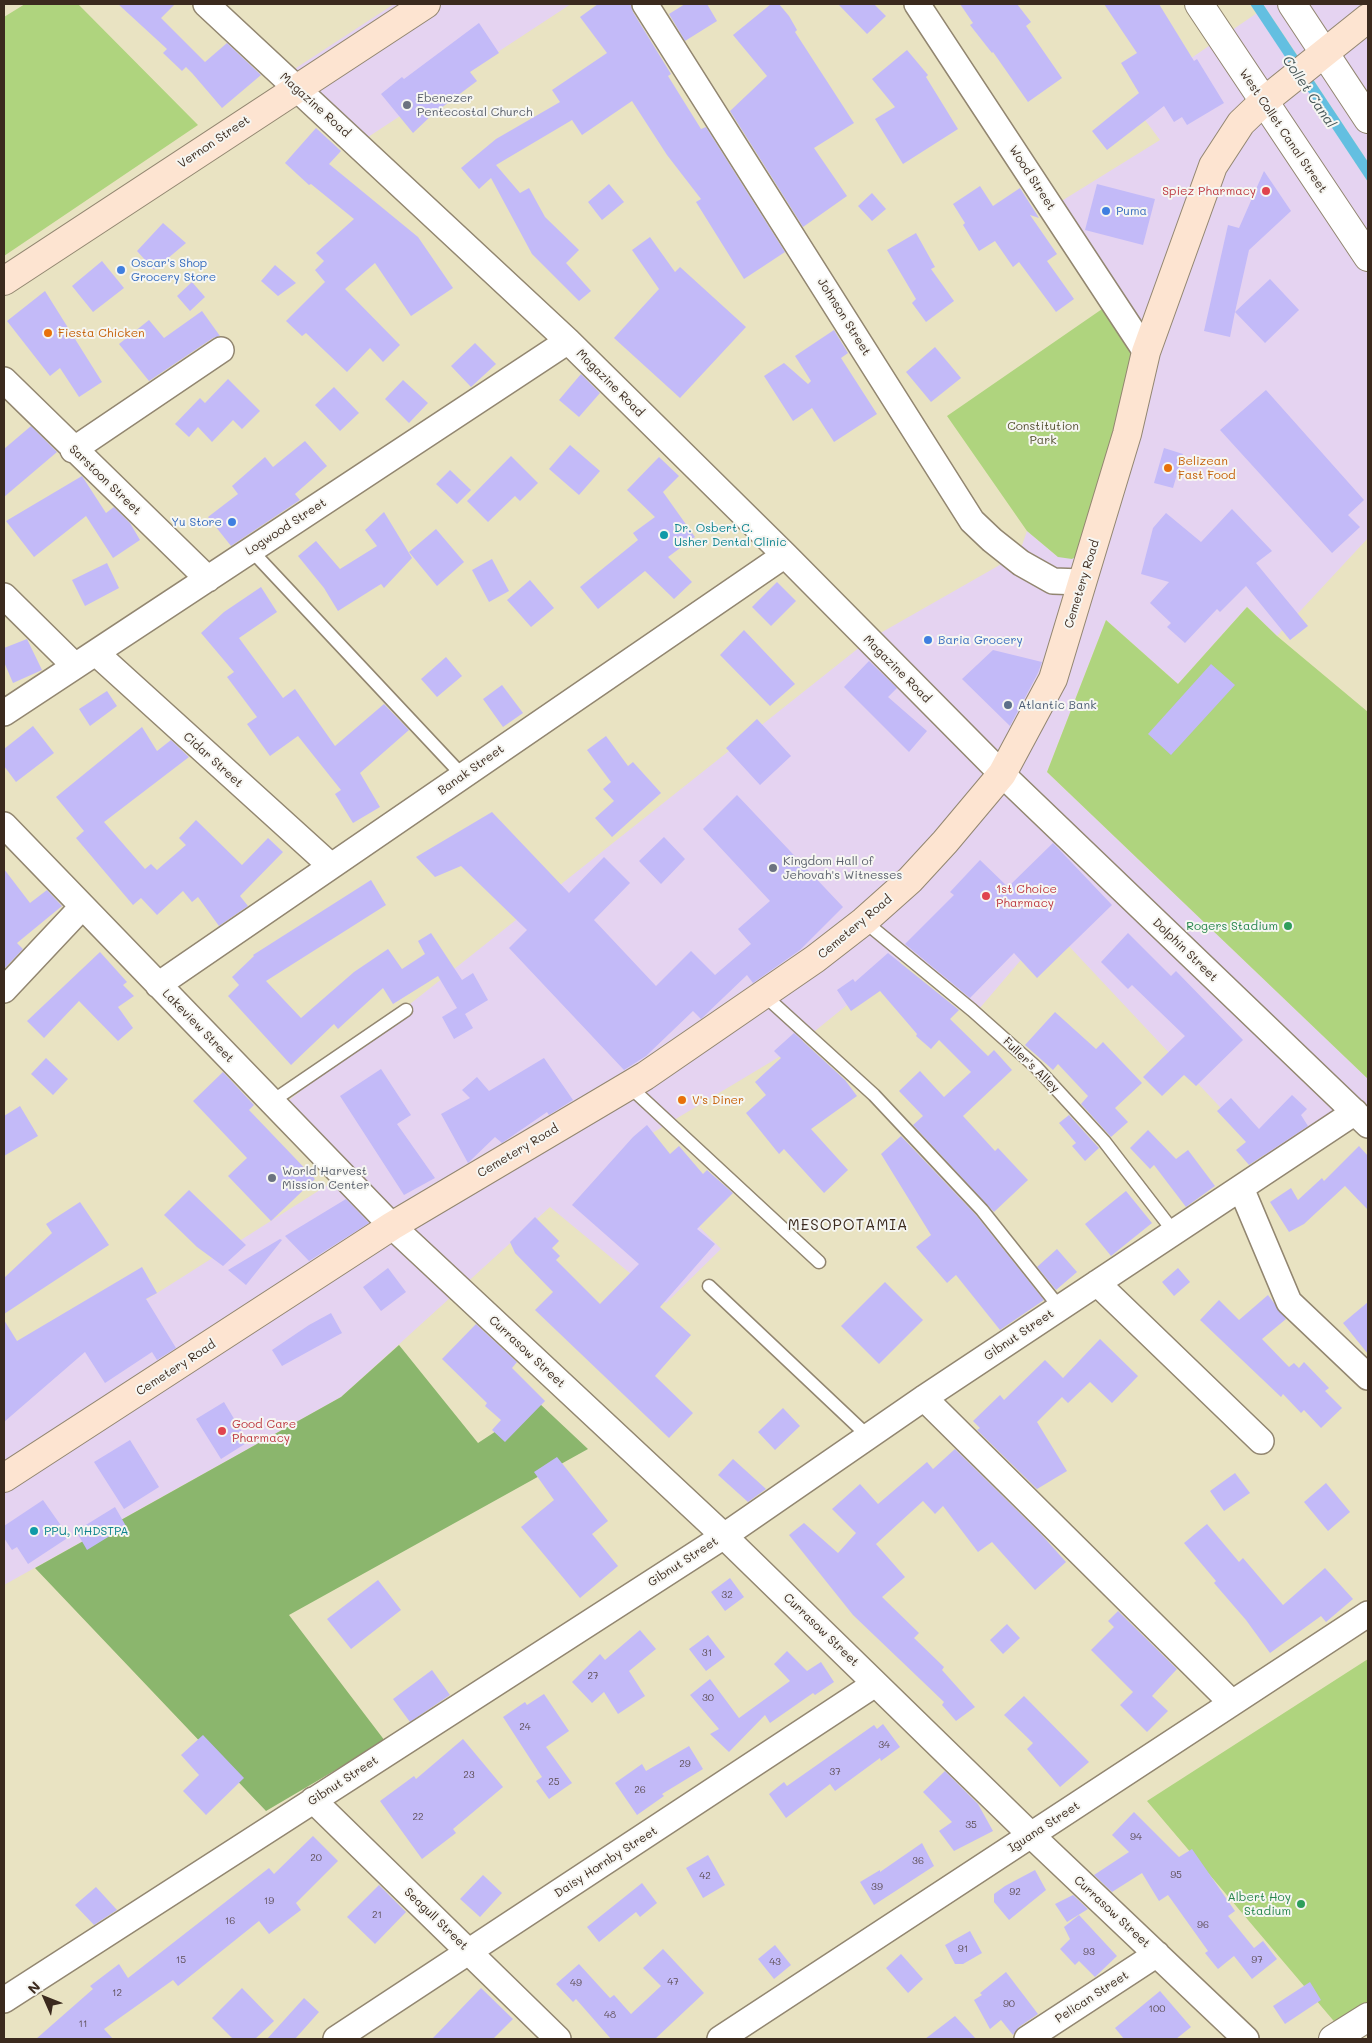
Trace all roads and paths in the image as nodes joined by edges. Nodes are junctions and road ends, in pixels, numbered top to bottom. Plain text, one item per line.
1 (206, 4) edge
2 (426, 4) edge
3 (645, 4) edge
4 (917, 4) edge
5 (1199, 4) edge
6 (1292, 4) edge
7 (1368, 18) edge
8 (1318, 56) junction
9 (297, 87) junction
10 (1272, 95) junction
11 (1368, 119) edge
12 (1368, 257) edge
13 (4, 281) edge
14 (568, 341) junction
15 (222, 350) dead end
16 (1146, 352) junction
17 (4, 380) edge
18 (73, 450) junction
19 (252, 550) junction
20 (785, 555) junction
21 (208, 579) junction
22 (1082, 582) junction
23 (4, 596) edge
24 (85, 660) junction
25 (4, 713) edge
26 (1002, 774) junction
27 (463, 776) junction
28 (4, 825) edge
29 (331, 866) junction
30 (82, 907) junction
31 (864, 921) junction
32 (158, 985) junction
33 (4, 990) edge
34 (764, 994) junction
35 (406, 1010) dead end
36 (629, 1086) junction
37 (271, 1102) junction
38 (1362, 1119) edge
39 (1241, 1188) junction
40 (392, 1226) junction
41 (1174, 1232) junction
42 (819, 1262) dead end
43 (1098, 1283) junction
44 (709, 1286) dead end
45 (1060, 1308) junction
46 (1368, 1377) edge
47 (924, 1398) junction
48 (868, 1436) junction
49 (1261, 1441) dead end
50 (4, 1478) edge
51 (724, 1536) junction
52 (1368, 1614) edge
53 (875, 1684) junction
54 (1232, 1703) junction
55 (313, 1800) junction
56 (1031, 1836) junction
57 (469, 1952) junction
58 (1157, 1954) junction
59 (4, 2000) edge
60 (1368, 2017) edge
61 (336, 2039) edge
62 (558, 2039) edge
63 (720, 2039) edge
64 (1027, 2039) edge
65 (1246, 2039) edge
66 (1334, 2039) edge

1 - 9 street, Magazine Road
2 - 9 main road, Vernon Street
3 - 22 street, Johnson Street
4 - 16 street, Wood Street
5 - 10 street, West Collet Canal Street
6 - 8 street
7 - 8 main road, Cemetery Road
8 - 10 main road, Cemetery Road
8 - 11 street
9 - 13 main road, Vernon Street
9 - 14 street, Magazine Road
10 - 12 street, West Collet Canal Street
10 - 16 main road, Cemetery Road
14 - 19 street, Logwood Street
14 - 20 street, Magazine Road
15 - 18 street
16 - 22 main road, Cemetery Road
17 - 18 street, Sarstoon Street
18 - 21 street, Sarstoon Street
19 - 21 street, Logwood Street
19 - 27 lane
20 - 26 street, Magazine Road
20 - 27 street, Banak Street
21 - 24 street, Logwood Street
22 - 26 main road, Cemetery Road
23 - 24 street, Cidar Street
24 - 25 street, Logwood Street
24 - 29 street, Cidar Street
26 - 31 main road, Cemetery Road
26 - 38 street, Dolphin Street
27 - 29 street, Banak Street
28 - 30 street, Lakeview Street
29 - 32 street, Banak Street
30 - 32 street, Lakeview Street
30 - 33 street
31 - 34 main road, Cemetery Road
31 - 41 lane, Fuller's Alley
32 - 37 street, Lakeview Street
34 - 36 main road, Cemetery Road
34 - 45 lane
35 - 37 lane
36 - 40 main road, Cemetery Road
36 - 42 lane
37 - 40 street, Lakeview Street
38 - 39 street, Gibnut Street
39 - 41 street, Gibnut Street
39 - 46 street
40 - 50 main road, Cemetery Road
40 - 51 street, Currasow Street
41 - 43 street, Gibnut Street
43 - 45 street, Gibnut Street
43 - 49 street
44 - 48 lane
45 - 47 street, Gibnut Street
47 - 48 street, Gibnut Street
47 - 54 street
48 - 51 street, Gibnut Street
51 - 53 street, Currasow Street
51 - 55 street, Gibnut Street
52 - 54 street, Iguana Street
53 - 56 street, Currasow Street
53 - 57 street, Daisy Hornby Street
54 - 56 street, Iguana Street
55 - 57 street, Seagull Street
55 - 59 street, Gibnut Street
56 - 58 street, Currasow Street
56 - 63 street, Iguana Street
57 - 61 street, Daisy Hornby Street
57 - 62 street, Seagull Street
58 - 64 street, Pelican Street
58 - 65 street, Currasow Street
60 - 66 street

